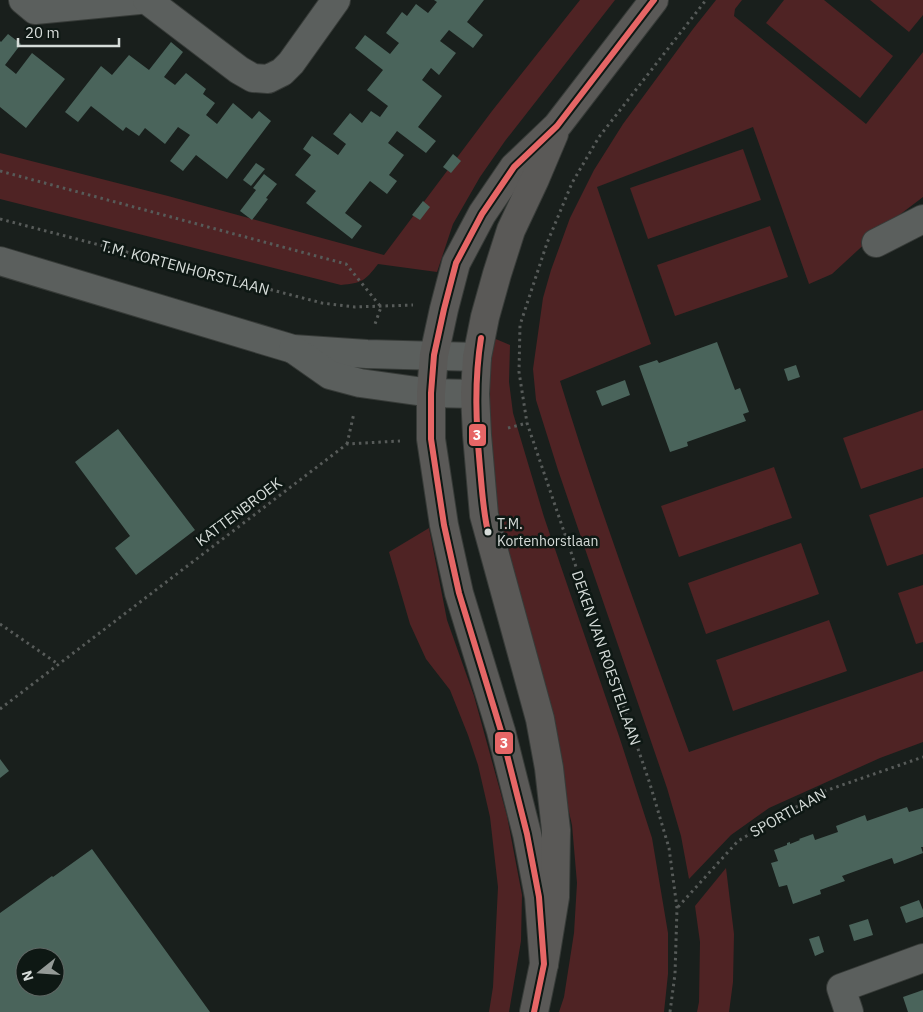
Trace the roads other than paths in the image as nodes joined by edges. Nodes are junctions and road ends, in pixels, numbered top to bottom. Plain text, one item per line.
1 (23, 0) edge
2 (139, 0) edge
3 (147, 0) edge
4 (336, 0) edge
5 (654, 0) edge
6 (558, 126) junction
7 (923, 219) edge
8 (876, 242) dead end
9 (0, 261) edge
10 (294, 348) junction
11 (434, 355) junction
12 (477, 357) junction
13 (431, 393) junction
14 (475, 394) junction
15 (923, 958) edge
16 (544, 964) junction
17 (534, 1012) edge
18 (849, 1012) edge

1 - 2 street
3 - 4 street
5 - 6 main road
6 - 11 main road
6 - 12 main road
7 - 8 street
9 - 10 street
10 - 11 street
10 - 13 street
11 - 12 street
11 - 13 main road
12 - 14 main road
13 - 14 street
13 - 16 main road
14 - 16 main road
15 - 18 street
16 - 17 main road

